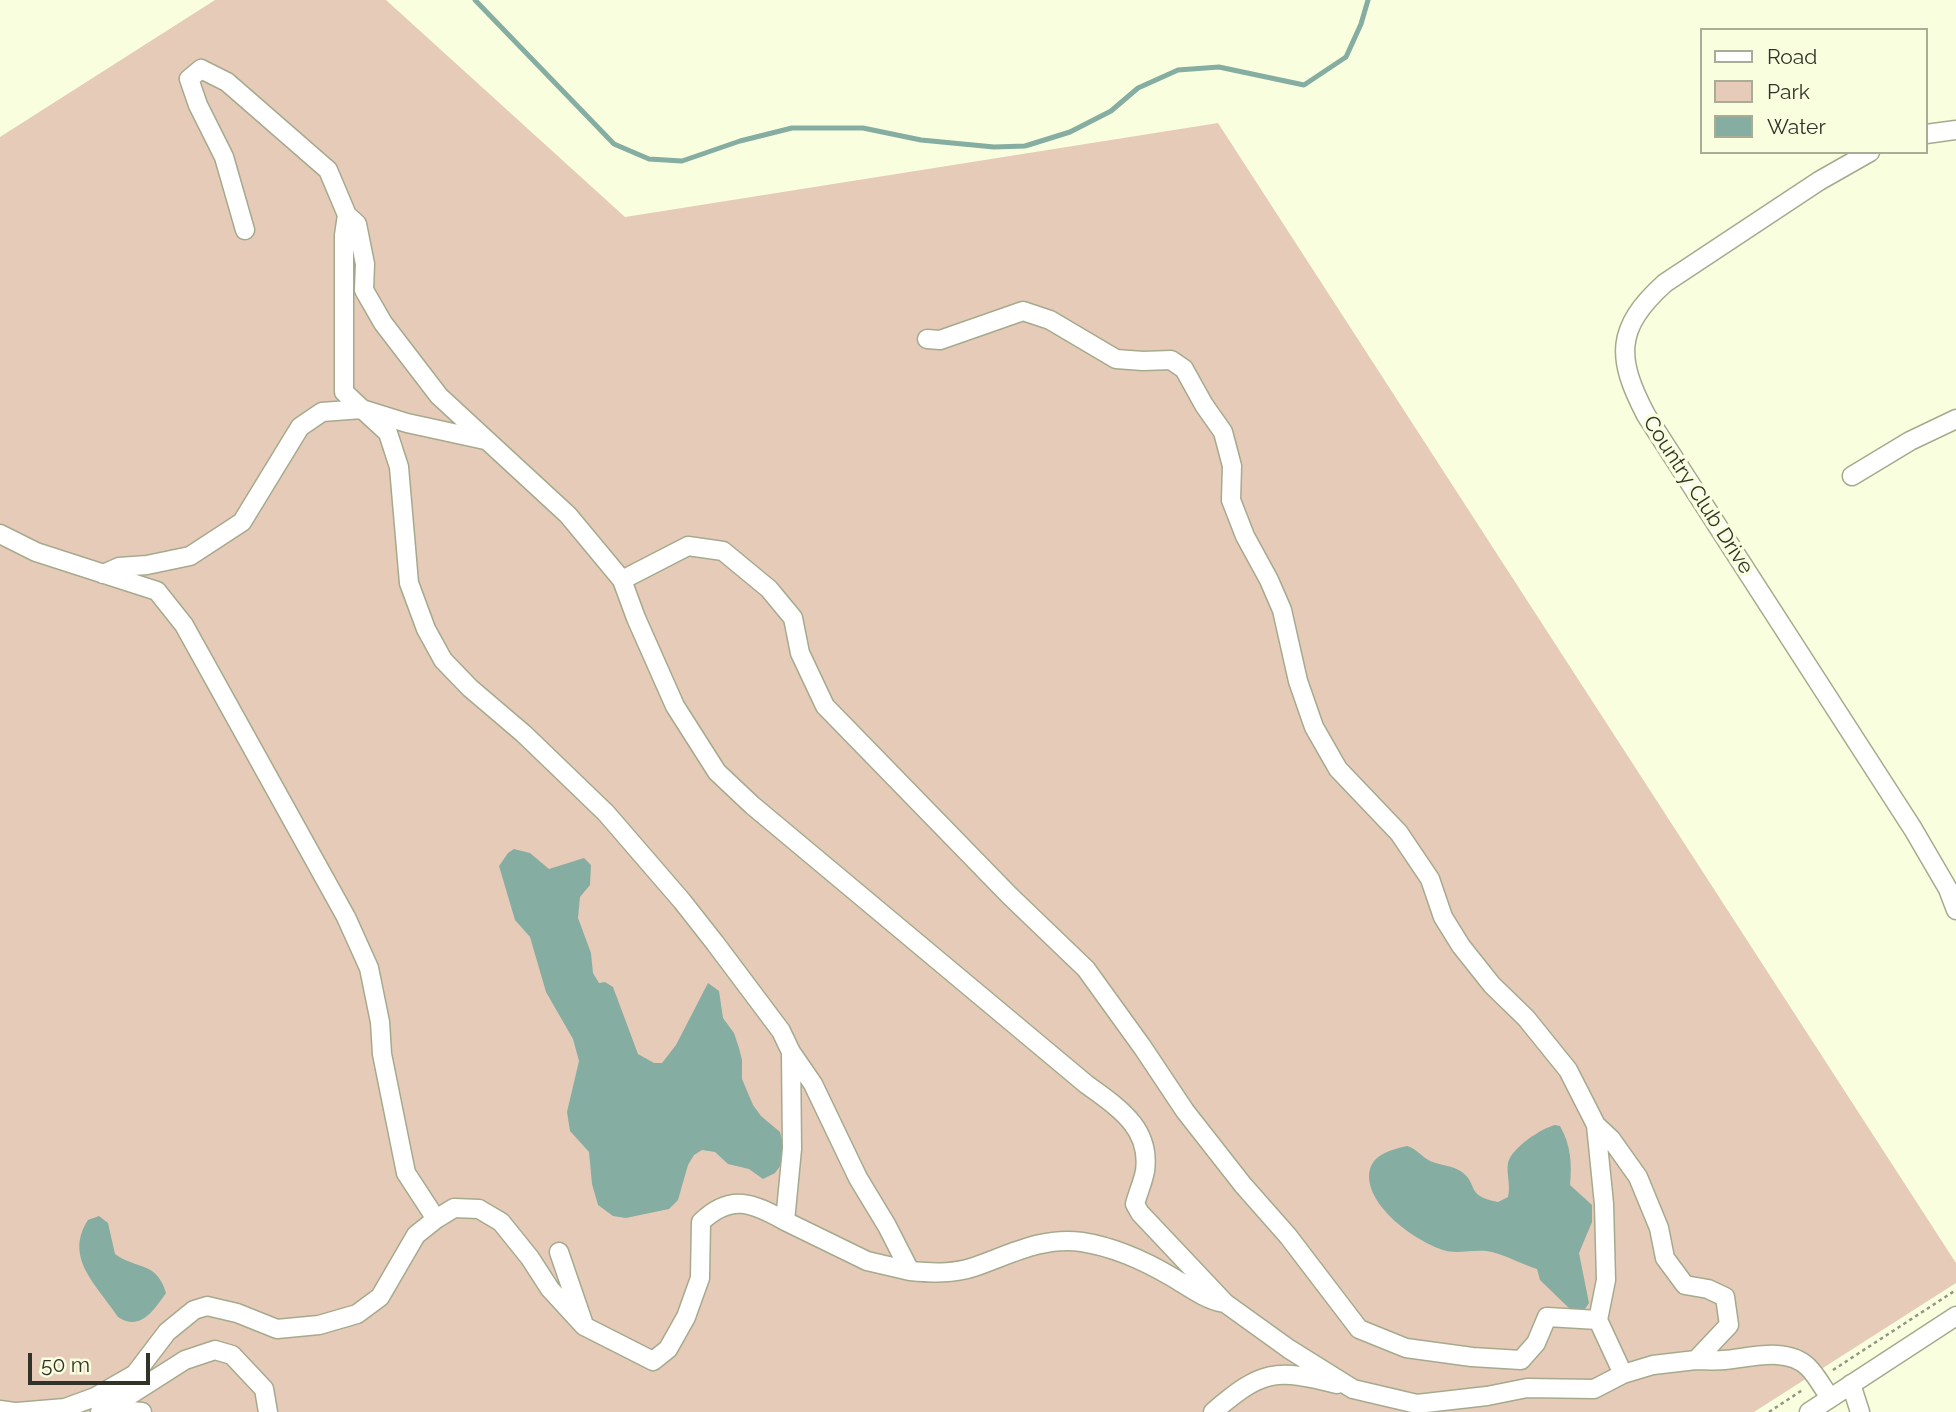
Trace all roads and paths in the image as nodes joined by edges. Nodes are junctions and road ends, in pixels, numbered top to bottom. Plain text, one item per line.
1 (1956, 130) edge
2 (1928, 134) edge
3 (1866, 154) edge
4 (347, 215) junction
5 (245, 230) dead end
6 (927, 339) dead end
7 (362, 409) junction
8 (1956, 419) edge
9 (489, 441) junction
10 (1852, 476) dead end
11 (0, 534) edge
12 (103, 574) junction
13 (622, 580) junction
14 (1956, 910) edge
15 (791, 1052) junction
16 (1596, 1125) junction
17 (436, 1219) junction
18 (785, 1221) junction
19 (559, 1252) dead end
20 (911, 1271) junction
21 (1956, 1290) edge
22 (1225, 1303) junction
23 (1956, 1316) edge
24 (1598, 1320) junction
25 (584, 1326) junction
26 (1696, 1360) junction
27 (1623, 1374) junction
28 (1818, 1381) junction
29 (1851, 1384) junction
30 (1353, 1388) junction
31 (1830, 1398) junction
32 (1412, 1408) edge
33 (0, 1410) edge
34 (104, 1411) edge
35 (16, 1412) edge
36 (142, 1412) edge
37 (268, 1412) edge
38 (1213, 1412) edge
39 (1769, 1412) edge
40 (1810, 1412) edge
41 (1860, 1412) edge

1 - 2 street
3 - 14 street, Country Club Drive
4 - 5 street
4 - 7 street
4 - 9 street
6 - 16 street
7 - 9 street
7 - 12 street
7 - 15 street
8 - 10 street
9 - 13 street
11 - 12 street
12 - 17 street
13 - 22 street
13 - 24 street
15 - 18 street
15 - 20 street
16 - 24 street
16 - 26 street
17 - 25 street
17 - 35 street
18 - 20 street
18 - 25 street
19 - 25 street
20 - 22 street
21 - 28 path
22 - 30 street
23 - 29 street
24 - 27 street
26 - 27 street
26 - 28 street
27 - 32 street
28 - 31 street
28 - 39 path
29 - 31 street
29 - 41 street
30 - 32 street
30 - 38 street
31 - 40 street
33 - 35 street
34 - 36 street
34 - 37 street

